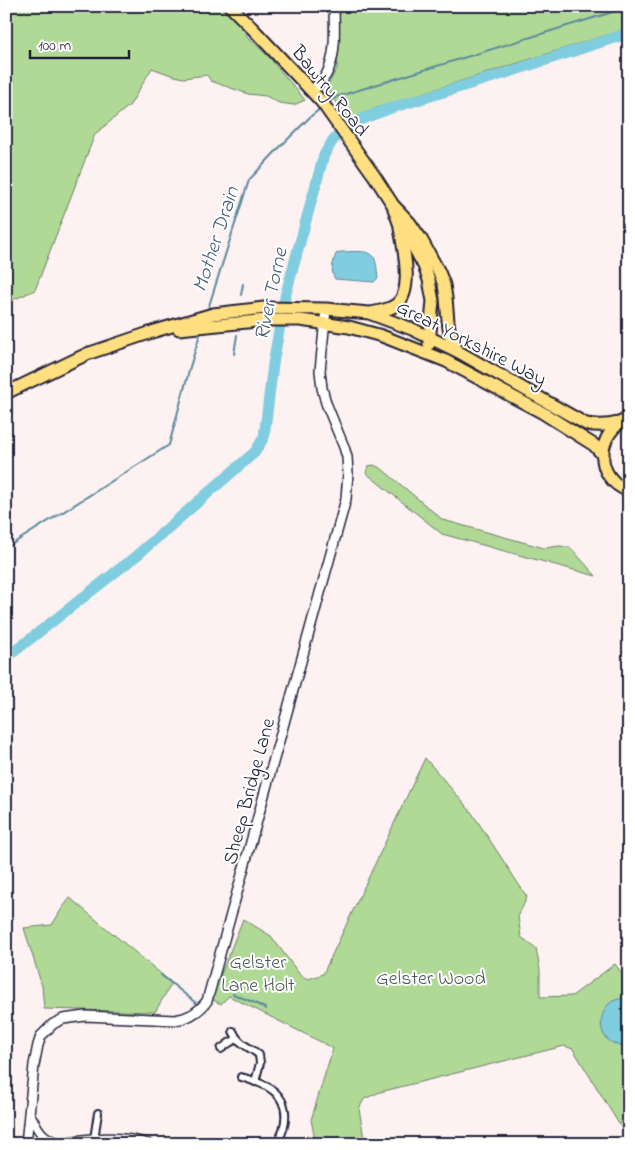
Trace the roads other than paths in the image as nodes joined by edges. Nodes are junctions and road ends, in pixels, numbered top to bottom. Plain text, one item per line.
1 (230, 6) edge
2 (334, 6) edge
3 (312, 91) junction
4 (393, 205) junction
5 (399, 223) junction
6 (326, 309) junction
7 (369, 313) junction
8 (448, 321) junction
9 (324, 323) junction
10 (194, 324) junction
11 (433, 340) junction
12 (457, 351) junction
13 (428, 353) junction
14 (6, 393) edge
15 (624, 420) edge
16 (603, 456) junction
17 (629, 491) edge
18 (233, 1031) dead end
19 (237, 1039) junction
20 (221, 1050) dead end
21 (241, 1076) dead end
22 (254, 1082) junction
23 (98, 1113) dead end
24 (29, 1114) junction
25 (94, 1139) junction
26 (120, 1141) edge
27 (57, 1143) edge
28 (26, 1144) edge
29 (148, 1144) edge
30 (277, 1144) edge

1 - 3 highway, Bawtry Road
2 - 3 main road
3 - 4 highway, Bawtry Road
4 - 5 highway, Bawtry Road
4 - 8 highway, Bawtry Road
5 - 7 highway
5 - 11 highway, Bawtry Road
6 - 7 highway, Great Yorkshire Way
6 - 9 main road, Sheep Bridge Lane
6 - 10 highway, Great Yorkshire Way
7 - 11 highway, Great Yorkshire Way
8 - 11 highway, Bawtry Road
8 - 12 highway, Bawtry Road
9 - 10 highway, Great Yorkshire Way
9 - 13 highway, Great Yorkshire Way
9 - 24 main road, Sheep Bridge Lane
10 - 14 highway, Great Yorkshire Way
11 - 12 highway, Great Yorkshire Way
11 - 13 highway, Bawtry Road
12 - 15 highway, Great Yorkshire Way
13 - 16 highway, Great Yorkshire Way
15 - 16 highway
16 - 17 highway
18 - 19 street
19 - 20 street
19 - 22 street
21 - 22 street
22 - 30 street
23 - 25 street
24 - 27 main road
24 - 28 main road, Sheep Bridge Lane
25 - 26 main road
25 - 27 main road
26 - 29 main road

